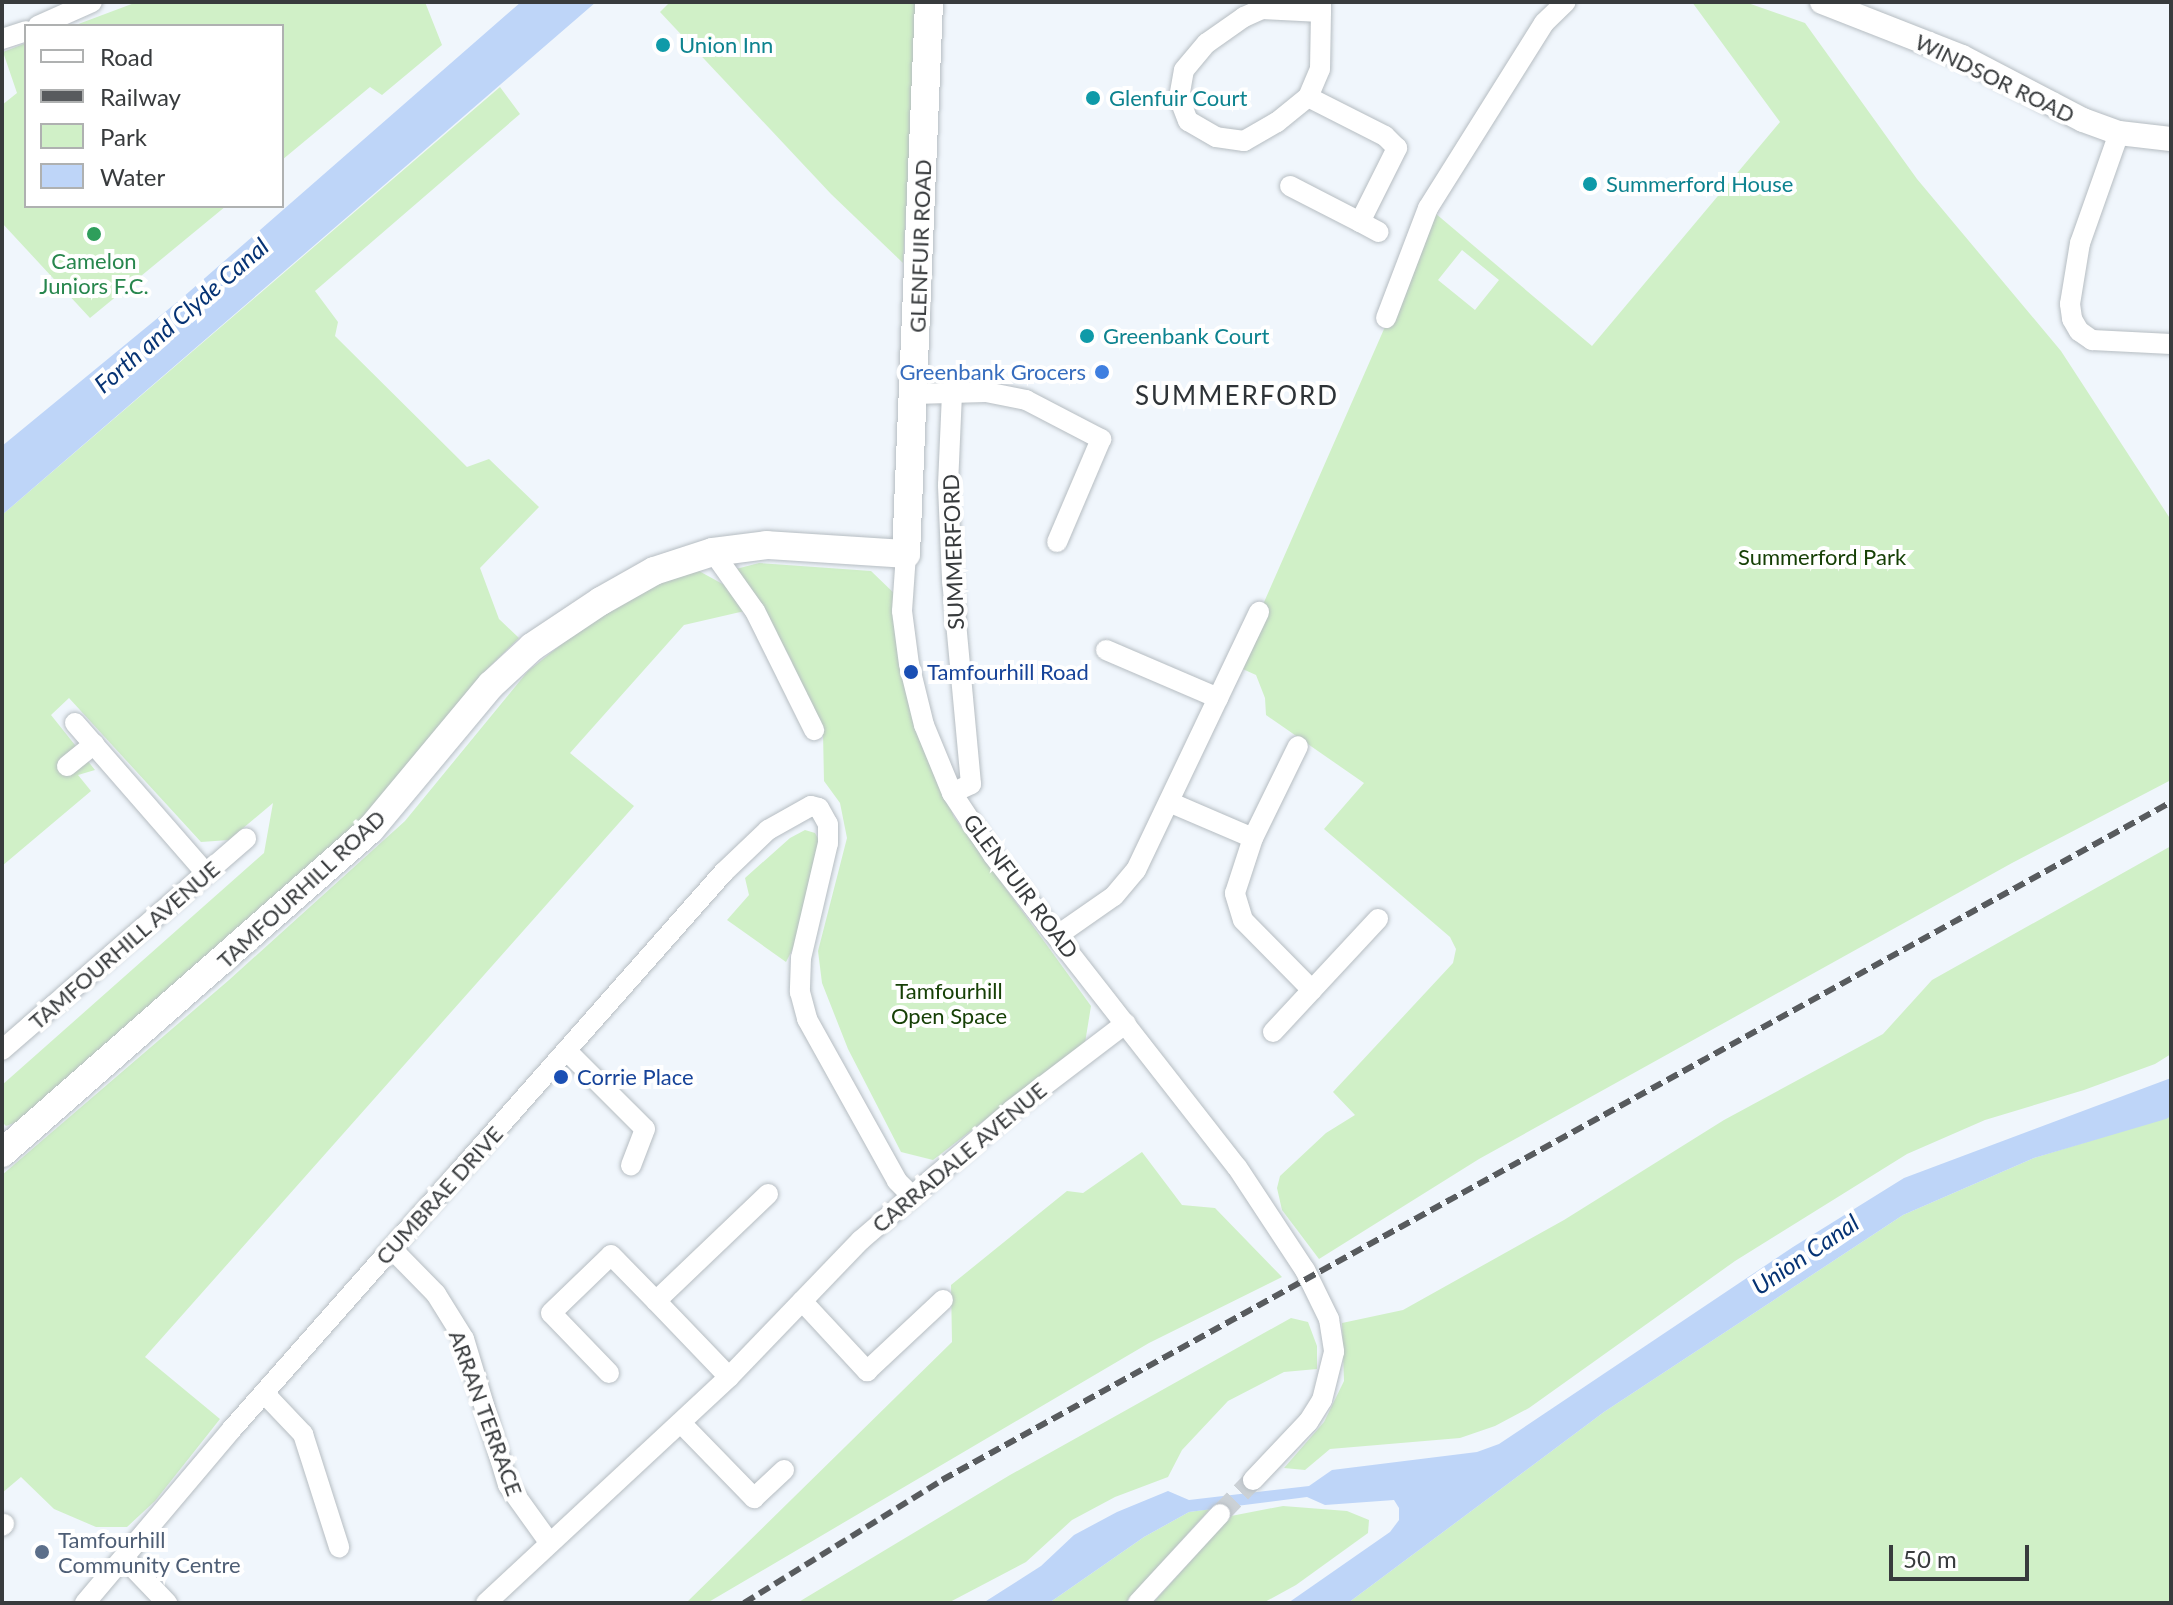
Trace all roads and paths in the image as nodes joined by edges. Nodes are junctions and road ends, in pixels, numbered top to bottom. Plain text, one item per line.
1 (92, 2) edge
2 (929, 2) edge
3 (1566, 2) edge
4 (1822, 2) edge
5 (1321, 7) edge
6 (42, 24) edge
7 (24, 32) edge
8 (2, 39) edge
9 (1308, 97) junction
10 (2119, 133) junction
11 (2171, 139) edge
12 (1290, 186) dead end
13 (1360, 222) junction
14 (1379, 232) dead end
15 (1386, 318) dead end
16 (2171, 344) edge
17 (952, 393) junction
18 (914, 394) junction
19 (1057, 542) dead end
20 (713, 552) junction
21 (906, 554) junction
22 (1259, 612) dead end
23 (1106, 650) dead end
24 (1218, 698) junction
25 (75, 723) dead end
26 (814, 730) dead end
27 (94, 744) junction
28 (1298, 746) dead end
29 (67, 766) dead end
30 (952, 793) junction
31 (1169, 802) junction
32 (1253, 838) junction
33 (246, 839) dead end
34 (206, 873) junction
35 (1378, 919) dead end
36 (1058, 935) junction
37 (1312, 990) junction
38 (1126, 1023) junction
39 (1273, 1032) dead end
40 (2, 1050) edge
41 (567, 1051) junction
42 (5, 1146) edge
43 (631, 1165) dead end
44 (768, 1194) dead end
45 (911, 1195) junction
46 (392, 1249) junction
47 (943, 1300) dead end
48 (656, 1301) junction
49 (802, 1301) junction
50 (609, 1373) dead end
51 (729, 1377) junction
52 (264, 1393) junction
53 (681, 1423) junction
54 (784, 1470) dead end
55 (1253, 1480) tunnel mouth
56 (1220, 1514) tunnel mouth
57 (549, 1542) junction
58 (339, 1547) dead end
59 (125, 1559) junction
60 (85, 1603) edge
61 (167, 1603) edge
62 (486, 1603) edge
63 (1138, 1603) edge

1 - 6 street
2 - 18 main road, GLENFUIR ROAD
3 - 15 street
4 - 10 street, WINDSOR ROAD
5 - 9 street
5 - 9 street
7 - 8 street
9 - 13 street
10 - 11 street, WINDSOR ROAD
10 - 16 street
12 - 13 street
13 - 14 street
17 - 18 street
17 - 19 street
17 - 30 street, SUMMERFORD
18 - 21 main road, GLENFUIR ROAD
20 - 21 main road, TAMFOURHILL ROAD
20 - 26 street
20 - 42 main road, TAMFOURHILL ROAD
21 - 30 street, GLENFUIR ROAD
22 - 24 street
23 - 24 street
24 - 31 street
25 - 27 street
27 - 29 street
27 - 34 street
28 - 32 street
30 - 36 street, GLENFUIR ROAD
31 - 32 street
31 - 36 street
32 - 37 street
33 - 34 street, TAMFOURHILL AVENUE
34 - 40 street, TAMFOURHILL AVENUE
35 - 37 street
36 - 38 street, GLENFUIR ROAD
37 - 39 street
38 - 45 street, CARRADALE AVENUE
38 - 55 street, GLENFUIR ROAD
41 - 43 street
41 - 45 street, CUMBRAE DRIVE
41 - 46 street, CUMBRAE DRIVE
44 - 48 street
45 - 49 street, CARRADALE AVENUE
46 - 52 street, CUMBRAE DRIVE
46 - 57 street, ARRAN TERRACE
47 - 49 street
48 - 50 street
48 - 51 street
49 - 51 street, CARRADALE AVENUE
51 - 53 street, CARRADALE AVENUE
52 - 58 street
52 - 59 street, CUMBRAE DRIVE
53 - 54 street
53 - 57 street, CARRADALE AVENUE
56 - 63 street
57 - 62 street, CARRADALE AVENUE
59 - 60 street, CUMBRAE DRIVE
59 - 61 street

